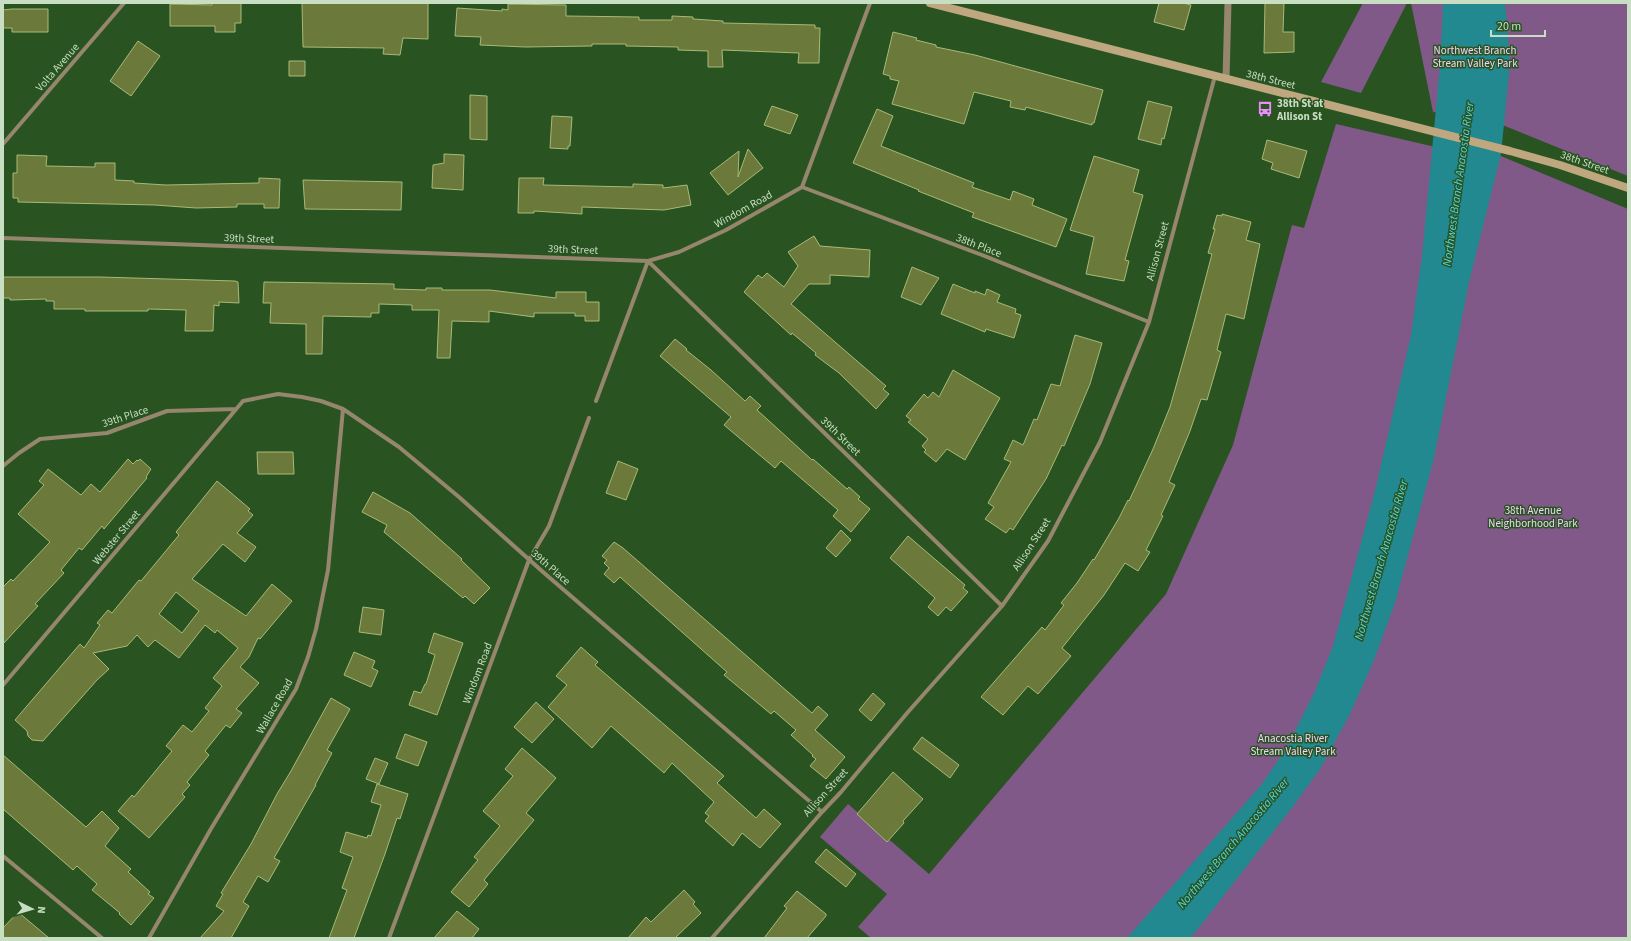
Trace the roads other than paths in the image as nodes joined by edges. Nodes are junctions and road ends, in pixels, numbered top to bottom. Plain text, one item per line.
1 (124, 3) edge
2 (870, 3) edge
3 (930, 3) edge
4 (1228, 3) edge
5 (1216, 76) junction
6 (1226, 79) junction
7 (3, 144) edge
8 (802, 187) junction
9 (1628, 188) edge
10 (3, 238) edge
11 (648, 261) junction
12 (1149, 322) junction
13 (243, 401) joint
14 (596, 401) dead end
15 (236, 408) junction
16 (342, 409) junction
17 (589, 418) dead end
18 (3, 466) edge
19 (529, 560) junction
20 (1002, 606) junction
21 (3, 685) edge
22 (822, 812) junction
23 (3, 856) edge
24 (102, 938) edge
25 (149, 938) edge
26 (389, 938) edge
27 (712, 938) edge

1 - 7 street, Volta Avenue
2 - 8 street
3 - 5 main road, 38th Street
4 - 6 street
5 - 6 main road, 38th Street
5 - 12 street, Allison Street
6 - 9 main road, 38th Street
8 - 11 street, Windom Road
8 - 12 street, 38th Place
10 - 11 street, 39th Street
11 - 14 street
11 - 20 street, 39th Street
12 - 20 street, Allison Street
13 - 15 street, Webster Street
13 - 16 street, 39th Place
15 - 18 street, 39th Place
15 - 21 street, Webster Street
16 - 19 street, 39th Place
16 - 25 street, Wallace Road
17 - 19 street, Windom Road
19 - 22 street, 39th Place
19 - 26 street, Windom Road
20 - 22 street, Allison Street
22 - 27 street, Allison Street
23 - 24 street

